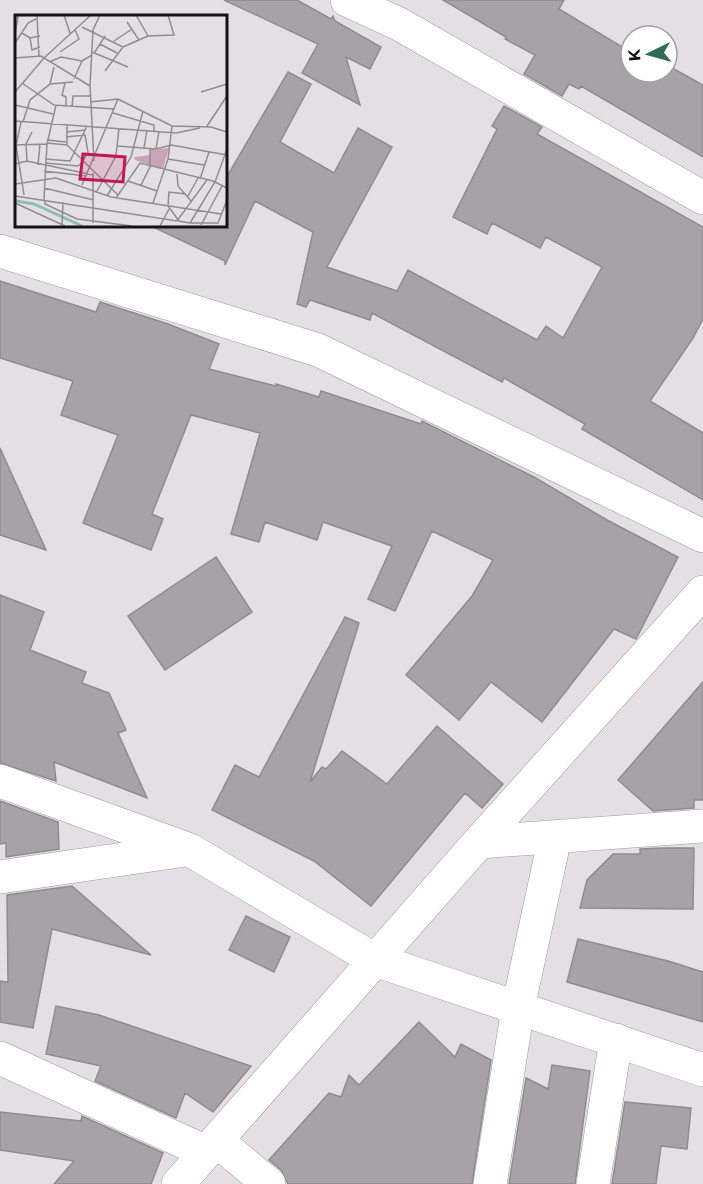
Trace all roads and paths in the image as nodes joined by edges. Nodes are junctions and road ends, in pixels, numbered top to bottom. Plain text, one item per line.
1 (347, 0) edge
2 (703, 198) edge
3 (0, 251) edge
4 (703, 536) edge
5 (703, 592) edge
6 (0, 781) edge
7 (703, 826) edge
8 (555, 837) junction
9 (478, 842) junction
10 (190, 850) junction
11 (0, 877) edge
12 (375, 960) junction
13 (518, 1008) junction
14 (616, 1040) junction
15 (0, 1058) edge
16 (703, 1070) edge
17 (211, 1146) junction
18 (178, 1184) edge
19 (269, 1184) edge
20 (490, 1184) edge
21 (593, 1184) edge

1 - 2 street
3 - 4 street
5 - 9 street
6 - 10 street
7 - 8 street
8 - 9 street
8 - 13 street
9 - 12 street
10 - 11 street
10 - 12 street
12 - 13 street
12 - 17 street
13 - 14 street
13 - 20 street
14 - 16 street
14 - 21 street
15 - 17 street
17 - 18 street
17 - 19 street

